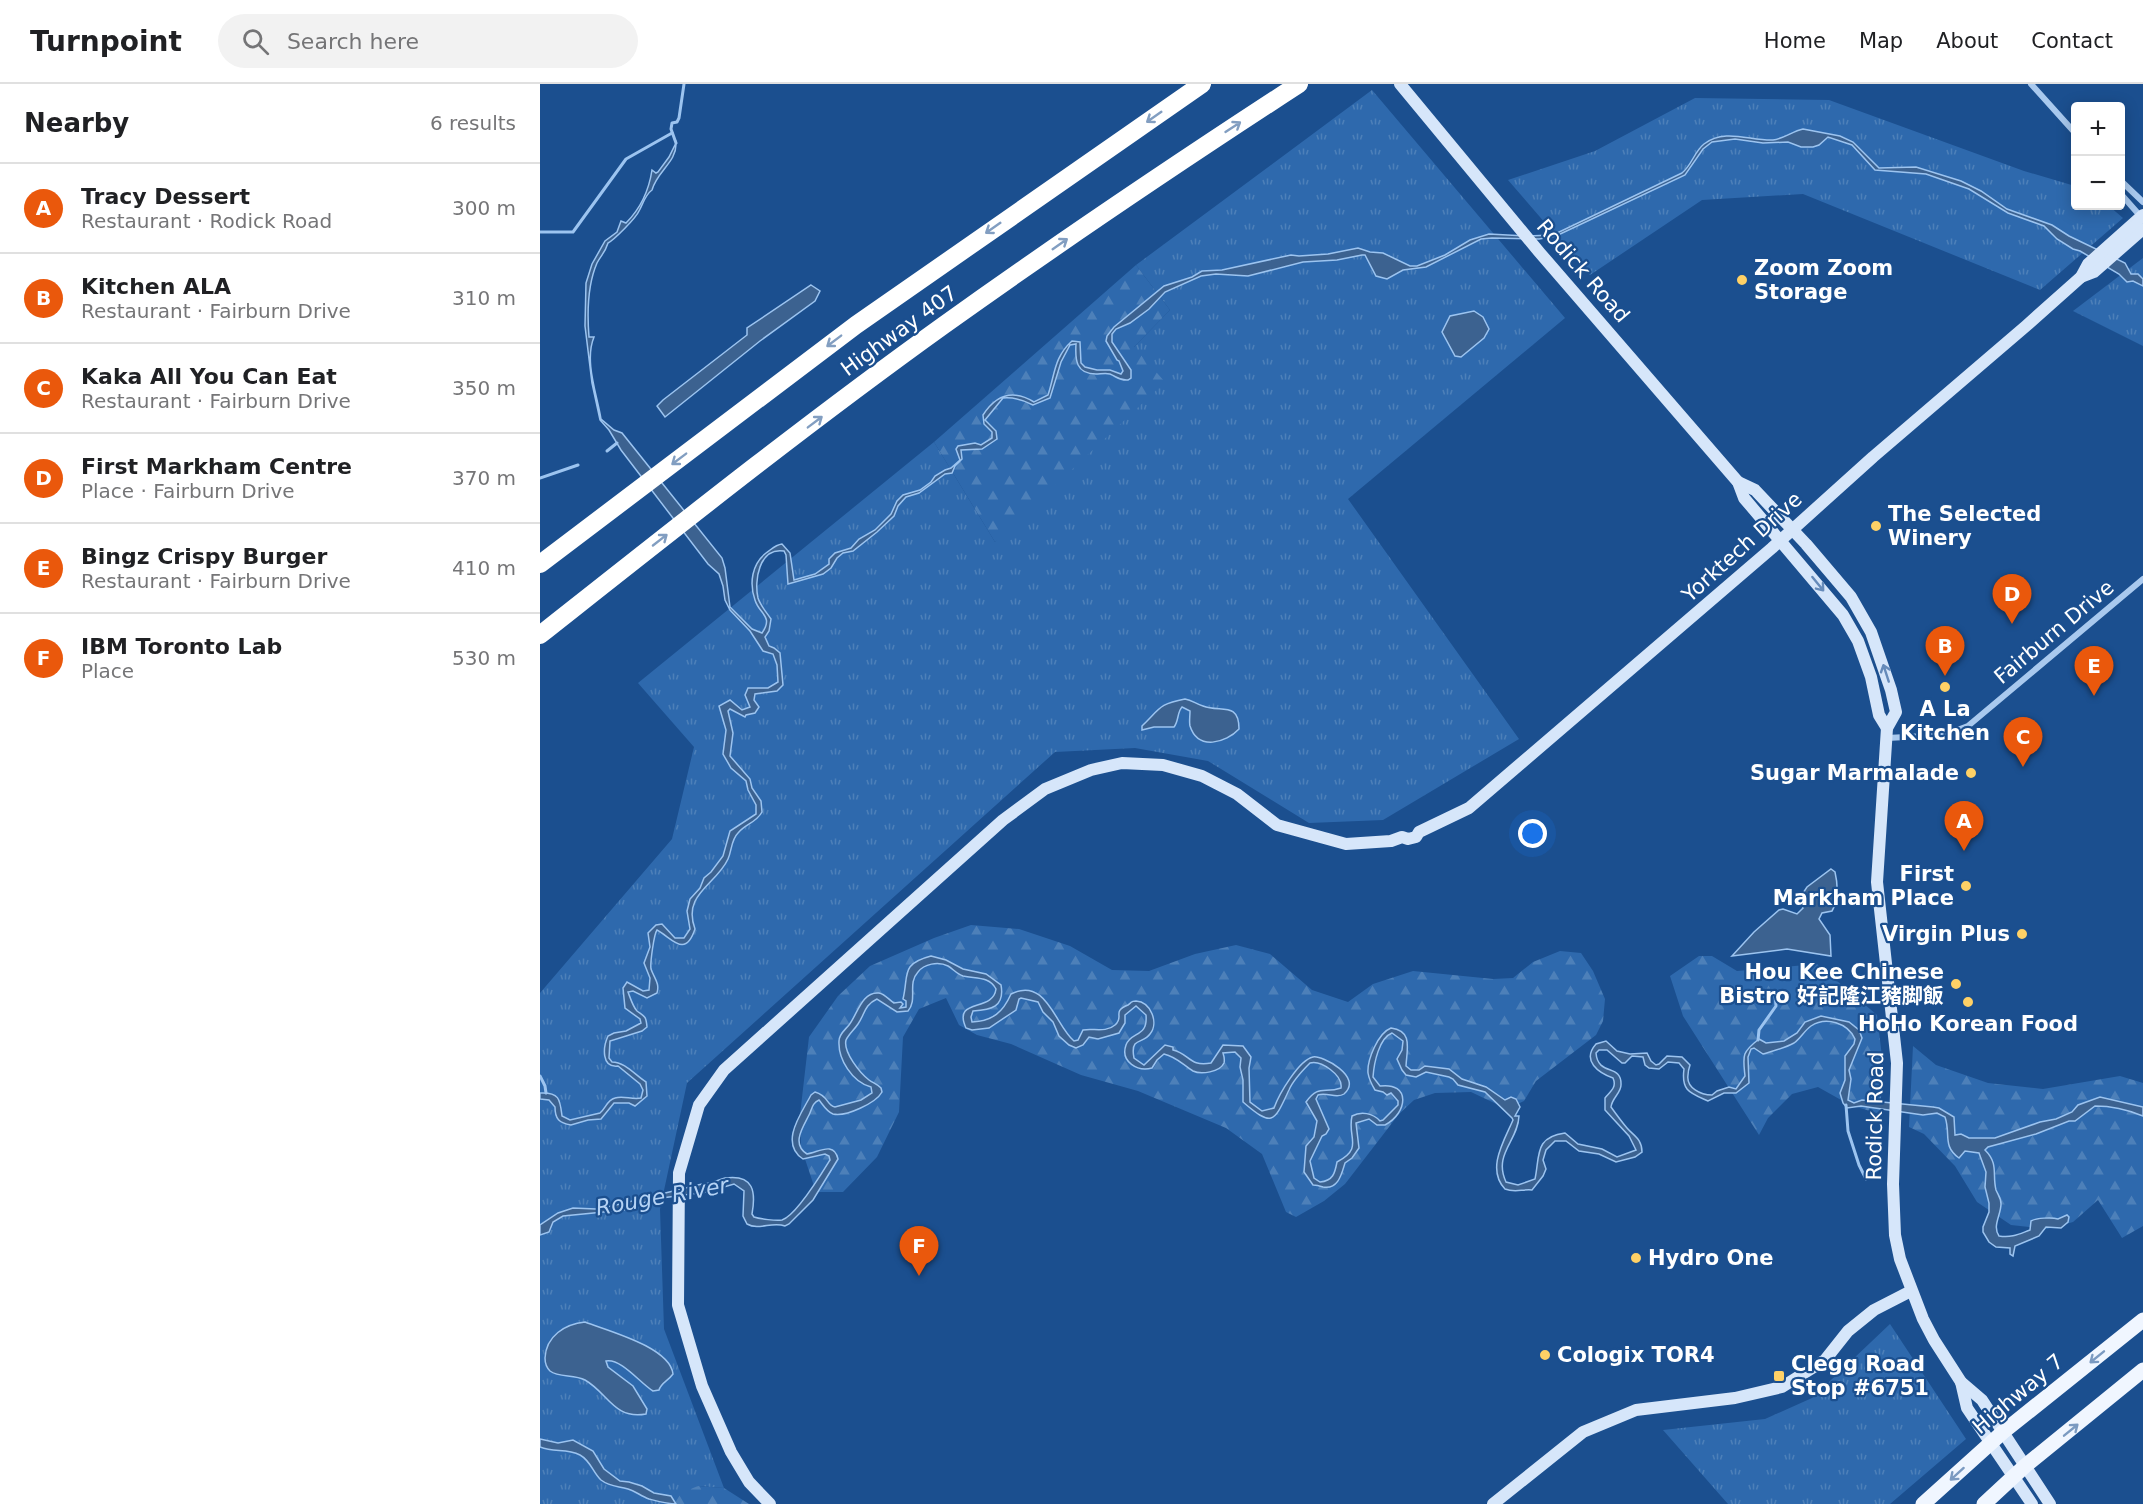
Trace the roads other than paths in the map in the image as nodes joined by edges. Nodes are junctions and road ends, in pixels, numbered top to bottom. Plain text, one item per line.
1 (1202, 84) edge
2 (1299, 84) edge
3 (1401, 84) edge
4 (2031, 84) edge
5 (2071, 128) edge
6 (2125, 184) edge
7 (2125, 198) edge
8 (2143, 202) edge
9 (2142, 220) edge
10 (1738, 482) junction
11 (1791, 530) junction
12 (1780, 539) junction
13 (542, 562) edge
14 (614, 576) junction
15 (2143, 579) edge
16 (540, 635) edge
17 (540, 649) edge
18 (1887, 733) junction
19 (1911, 1290) junction
20 (2143, 1320) edge
21 (2143, 1370) edge
22 (1961, 1382) junction
23 (2003, 1432) junction
24 (1991, 1443) junction
25 (2025, 1466) junction
26 (2013, 1477) junction
27 (770, 1504) edge
28 (1493, 1504) edge
29 (1923, 1504) edge
30 (1984, 1504) edge
31 (2032, 1504) edge
32 (2050, 1504) edge

1 -> 13 highway, Highway 407
14 -> 2 highway, Highway 407
3 - 10 street, Rodick Road
4 - 5 street
6 - 8 street
7 - 9 street
9 - 11 street, Yorktech Drive
10 - 11 street, Rodick Road
10 - 12 street, Rodick Road
11 - 12 street, Yorktech Drive
18 -> 11 street, Rodick Road
12 -> 18 street, Rodick Road
12 - 27 street, Yorktech Drive
14 - 16 highway, Highway 407
14 - 17 highway
15 - 18 street, Fairburn Drive
18 - 19 street, Rodick Road
19 - 22 street, Rodick Road
19 - 28 street
20 -> 23 main road, Highway 7
25 -> 21 main road
22 - 23 street, Rodick Road
22 - 24 street, Rodick Road
23 - 24 main road, Highway 7
23 - 25 street, Rodick Road
24 - 26 street, Rodick Road
24 -> 29 main road, Highway 7
25 - 26 main road
25 - 32 street, Rodick Road
26 - 30 main road
26 - 31 street, Rodick Road

